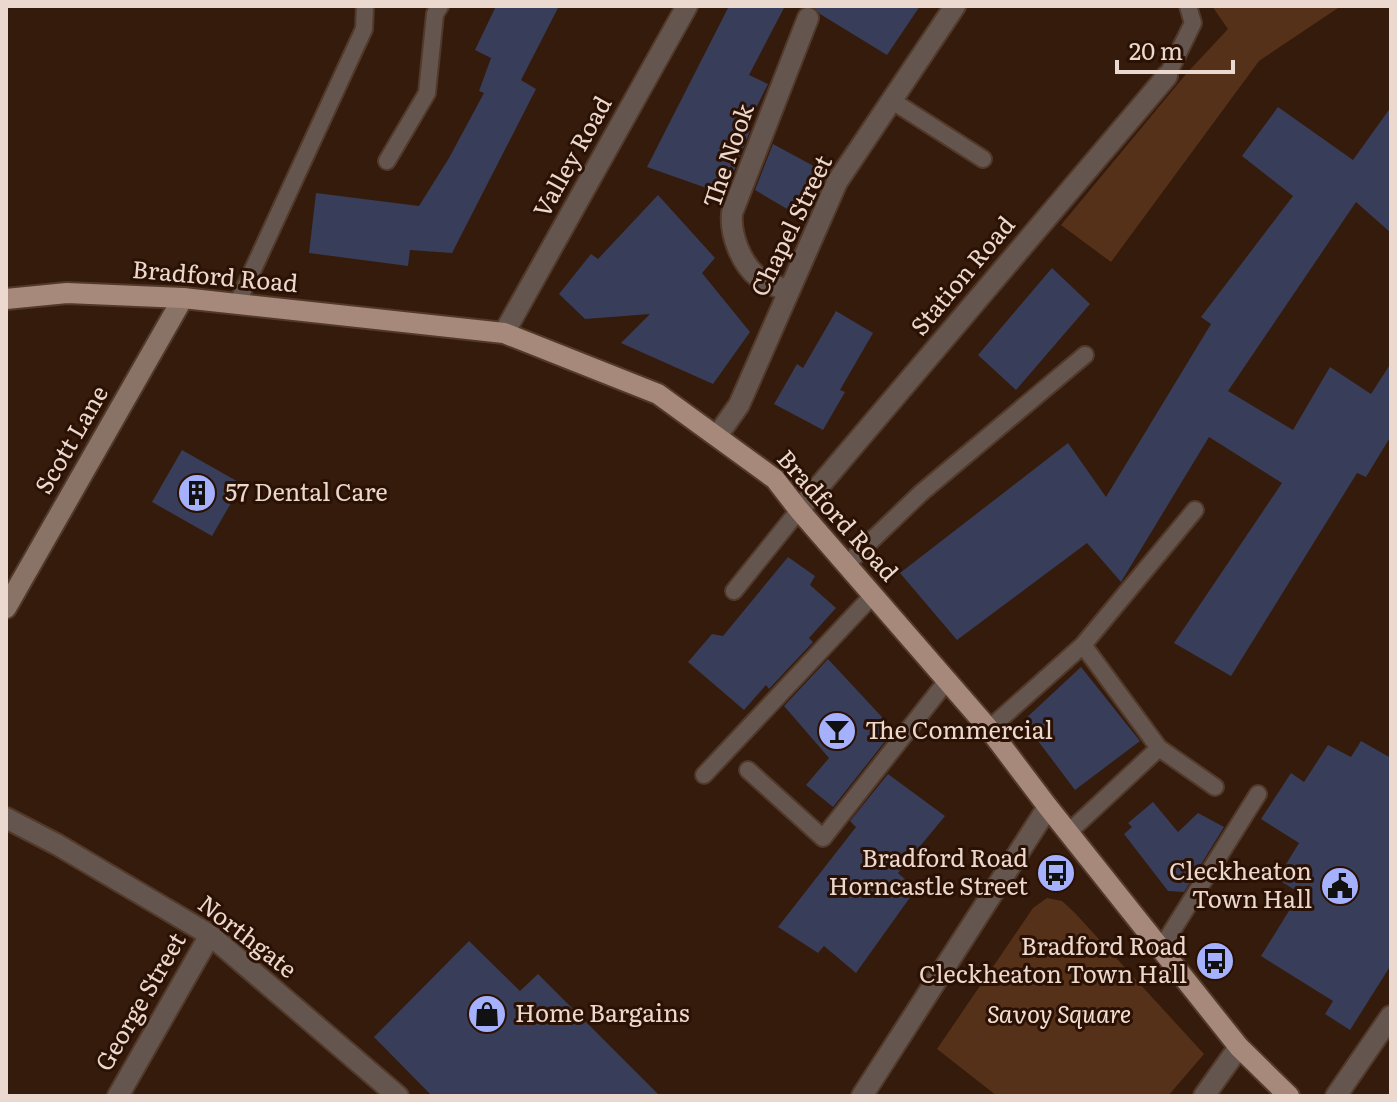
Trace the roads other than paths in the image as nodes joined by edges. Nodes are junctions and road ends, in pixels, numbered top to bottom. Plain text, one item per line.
1 (365, 6) edge
2 (440, 6) edge
3 (687, 6) edge
4 (955, 6) edge
5 (1188, 6) edge
6 (808, 18) dead end
7 (1167, 76) joint
8 (891, 100) junction
9 (983, 159) dead end
10 (387, 161) dead end
11 (789, 291) junction
12 (183, 298) junction
13 (6, 299) edge
14 (237, 304) junction
15 (504, 333) junction
16 (1085, 355) dead end
17 (717, 436) junction
18 (799, 510) junction
19 (1195, 510) dead end
20 (847, 564) junction
21 (734, 591) dead end
22 (873, 595) junction
23 (6, 608) edge
24 (1083, 645) junction
25 (946, 682) junction
26 (989, 729) junction
27 (1159, 748) junction
28 (748, 770) dead end
29 (704, 775) dead end
30 (1215, 787) dead end
31 (1258, 794) dead end
32 (1048, 807) junction
33 (6, 818) edge
34 (1069, 832) junction
35 (210, 935) junction
36 (1160, 950) junction
37 (1391, 1016) edge
38 (1239, 1047) junction
39 (118, 1096) edge
40 (398, 1096) edge
41 (862, 1096) edge
42 (1204, 1096) edge
43 (1289, 1096) edge
44 (1336, 1096) edge

1 - 14 lane
2 - 10 lane
3 - 15 street, Valley Road
4 - 8 street, Chapel Street
5 - 7 lane
6 - 11 street, The Nook
7 - 18 street, Station Road
8 - 9 lane
8 - 11 street, Chapel Street
11 - 17 street, Chapel Street
12 - 13 main road, Bradford Road
12 - 14 main road, Bradford Road
12 - 23 main road, Scott Lane
14 - 15 main road, Bradford Road
15 - 17 main road, Bradford Road
16 - 20 lane
17 - 18 main road, Bradford Road
18 - 20 main road, Bradford Road
18 - 21 lane
19 - 24 lane
20 - 22 main road, Bradford Road
22 - 25 main road, Bradford Road
22 - 29 lane
24 - 26 lane
24 - 27 lane
25 - 26 main road, Bradford Road
25 - 28 lane
26 - 32 main road, Bradford Road
27 - 30 lane
27 - 34 lane
31 - 36 lane
32 - 34 main road, Bradford Road
32 - 41 street
33 - 35 street, Northgate
34 - 36 main road, Bradford Road
35 - 39 street, George Street
35 - 40 street, Northgate
36 - 38 main road, Bradford Road
37 - 44 street
38 - 42 street
38 - 43 main road, Bradford Road

